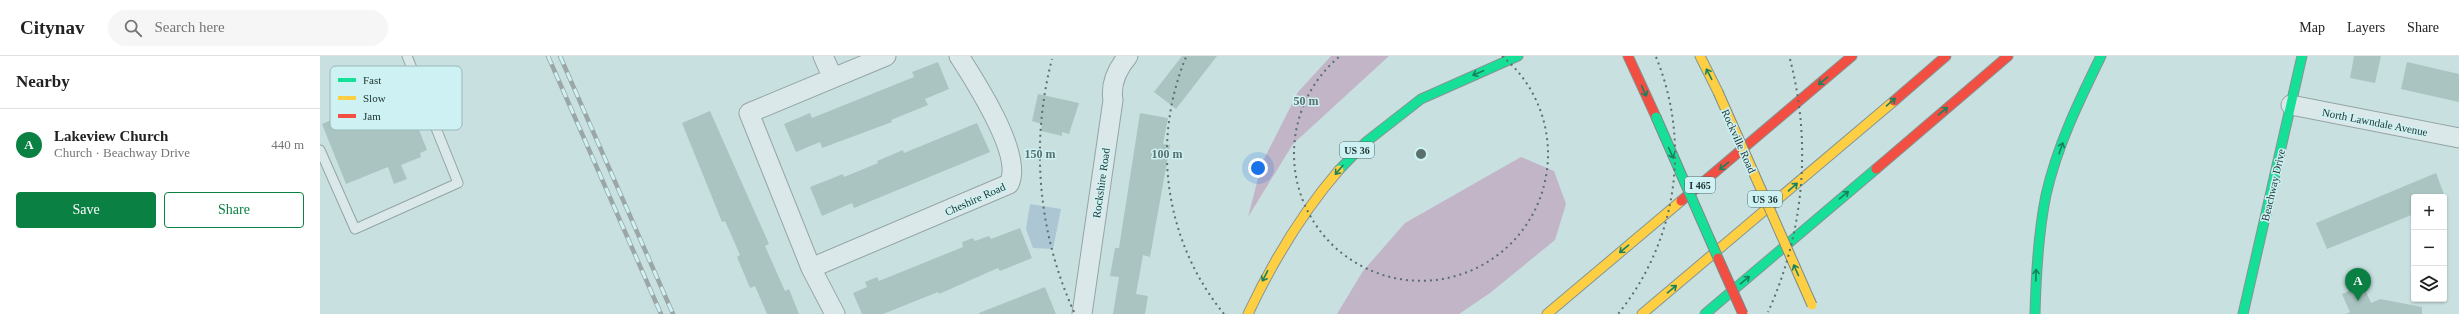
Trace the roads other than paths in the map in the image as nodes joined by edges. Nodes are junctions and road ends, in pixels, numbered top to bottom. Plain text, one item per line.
1 (407, 56) edge
2 (824, 56) edge
3 (886, 56) edge
4 (959, 56) edge
5 (1128, 56) edge
6 (1628, 56) edge
7 (1700, 56) edge
8 (1852, 56) edge
9 (1946, 56) edge
10 (2008, 56) edge
11 (2101, 56) edge
12 (2302, 56) edge
13 (1516, 57) edge
14 (864, 60) edge
15 (411, 66) edge
16 (833, 78) junction
17 (2291, 106) junction
18 (436, 130) edge
19 (2458, 140) edge
20 (320, 150) edge
21 (811, 268) junction
22 (1814, 310) edge
23 (835, 314) edge
24 (1082, 314) edge
25 (1248, 314) edge
26 (1547, 314) edge
27 (1642, 314) edge
28 (1705, 314) edge
29 (1742, 314) edge
30 (2035, 314) edge
31 (2243, 314) edge

1 - 15 lane
2 - 16 street
3 - 14 street
4 - 21 street, Cheshire Road
5 - 24 street, Rockshire Road
6 -> 29 main road, bridge
22 -> 7 main road, Rockville Road / US 36, bridge
8 -> 26 main road, I 465
27 -> 9 main road
28 -> 10 main road
30 -> 11 main road
12 - 17 main road, Beachway Drive
13 -> 25 main road, US 36
14 - 16 street
16 - 21 street
17 - 19 street, North Lawndale Avenue
17 - 31 main road, Beachway Drive
18 - 20 lane
21 - 23 street

